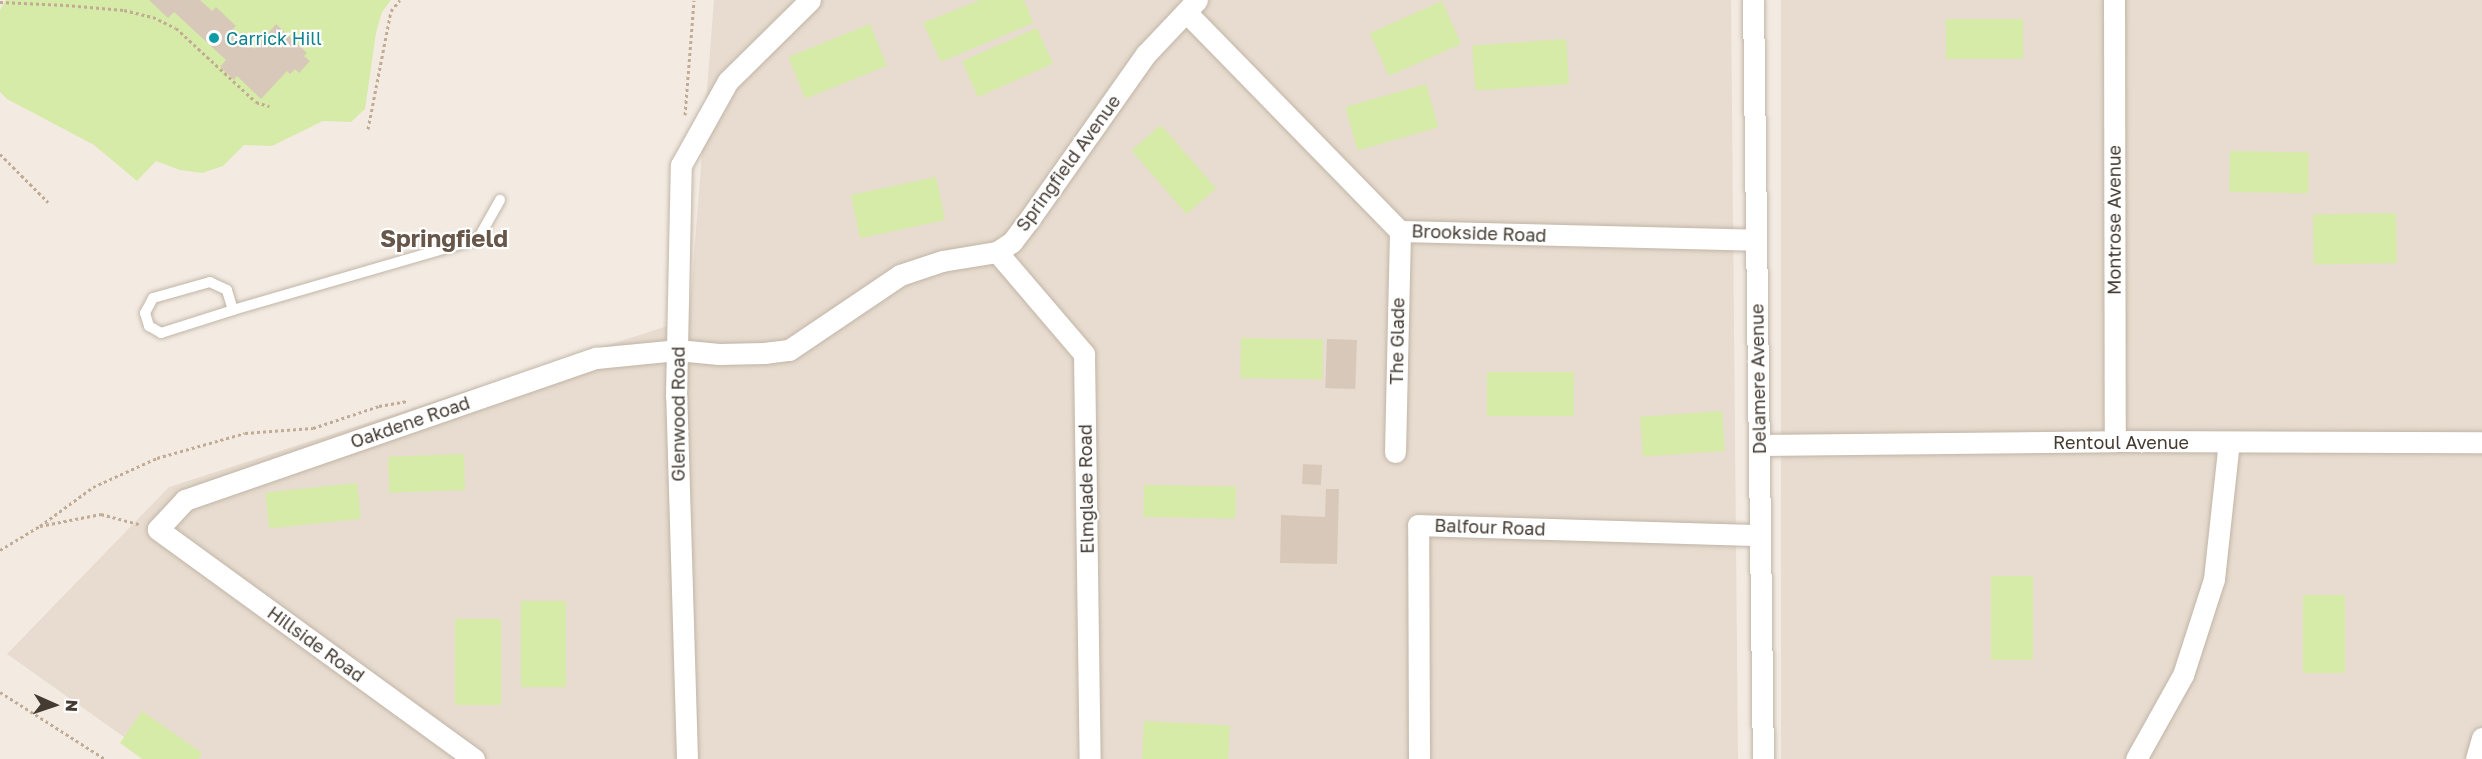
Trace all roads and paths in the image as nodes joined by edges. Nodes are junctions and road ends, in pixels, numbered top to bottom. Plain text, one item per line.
1 (400, 0) edge
2 (694, 0) edge
3 (810, 0) edge
4 (1753, 0) edge
5 (2114, 0) edge
6 (0, 2) edge
7 (7, 2) edge
8 (1192, 6) edge
9 (269, 106) dead end
10 (685, 118) dead end
11 (368, 129) dead end
12 (0, 154) edge
13 (500, 200) dead end
14 (48, 202) dead end
15 (1400, 231) junction
16 (1756, 240) junction
17 (997, 252) junction
18 (233, 310) junction
19 (677, 350) junction
20 (410, 400) dead end
21 (2115, 441) junction
22 (2229, 442) junction
23 (2482, 442) edge
24 (1760, 445) junction
25 (1395, 452) dead end
26 (40, 526) junction
27 (158, 529) junction
28 (1760, 535) junction
29 (0, 550) edge
30 (0, 692) edge
31 (2482, 738) edge
32 (105, 759) edge
33 (474, 759) edge
34 (687, 759) edge
35 (1090, 759) edge
36 (1419, 759) edge
37 (1763, 759) edge
38 (2136, 759) edge
39 (2476, 759) edge

1 - 11 path
2 - 10 path
3 - 19 street, Glenwood Road
4 - 16 street, Delamere Avenue
5 - 21 street, Montrose Avenue
6 - 7 path
7 - 9 path
8 - 15 street, Brookside Road
8 - 17 street, Springfield Avenue
12 - 14 path
13 - 18 lane
15 - 16 street, Brookside Road
15 - 25 street, The Glade
16 - 24 street, Delamere Avenue
17 - 19 street
17 - 35 street, Elmglade Road
18 - 18 lane
19 - 27 street, Oakdene Road
19 - 34 street, Glenwood Road
20 - 26 path
21 - 22 street, Rentoul Avenue
21 - 24 street, Rentoul Avenue
22 - 23 street, Rentoul Avenue
22 - 38 street
24 - 28 street, Delamere Avenue
26 - 27 path
26 - 29 path
27 - 33 street, Hillside Road
28 - 36 street, Balfour Road
28 - 37 street, Delamere Avenue
30 - 32 path
31 - 39 street

